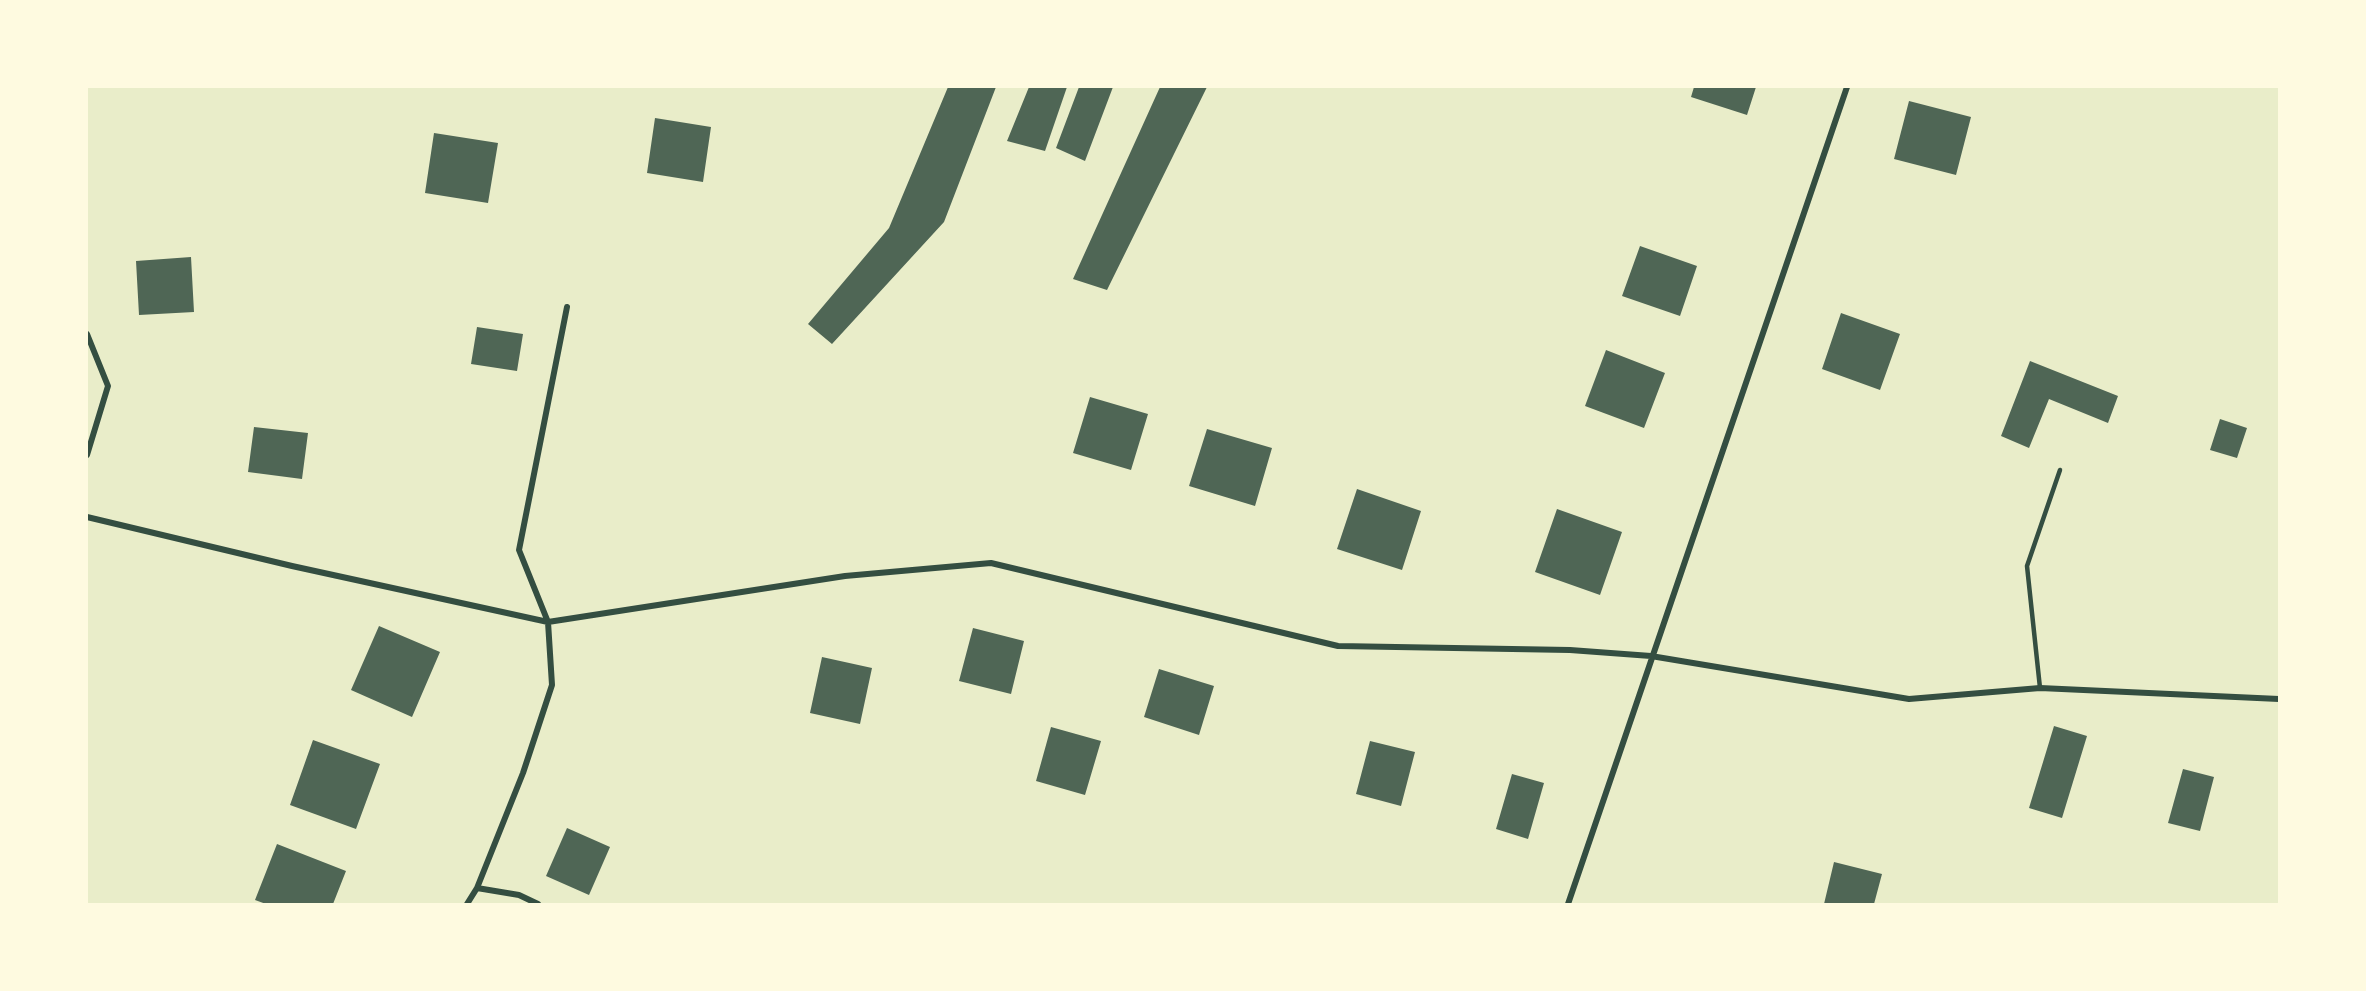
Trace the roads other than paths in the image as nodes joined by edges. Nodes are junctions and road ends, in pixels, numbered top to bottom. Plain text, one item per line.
1 (1847, 87) edge
2 (567, 307) dead end
3 (87, 334) edge
4 (87, 455) edge
5 (2060, 470) dead end
6 (87, 517) edge
7 (548, 622) junction
8 (1651, 656) junction
9 (2040, 687) junction
10 (2279, 699) edge
11 (477, 888) junction
12 (467, 904) edge
13 (538, 904) edge
14 (1568, 904) edge

1 - 8 street
2 - 7 street
3 - 4 street
5 - 9 lane
6 - 7 street
7 - 8 street
7 - 11 street
8 - 9 street
8 - 14 street
9 - 10 street
11 - 12 street
11 - 13 street

